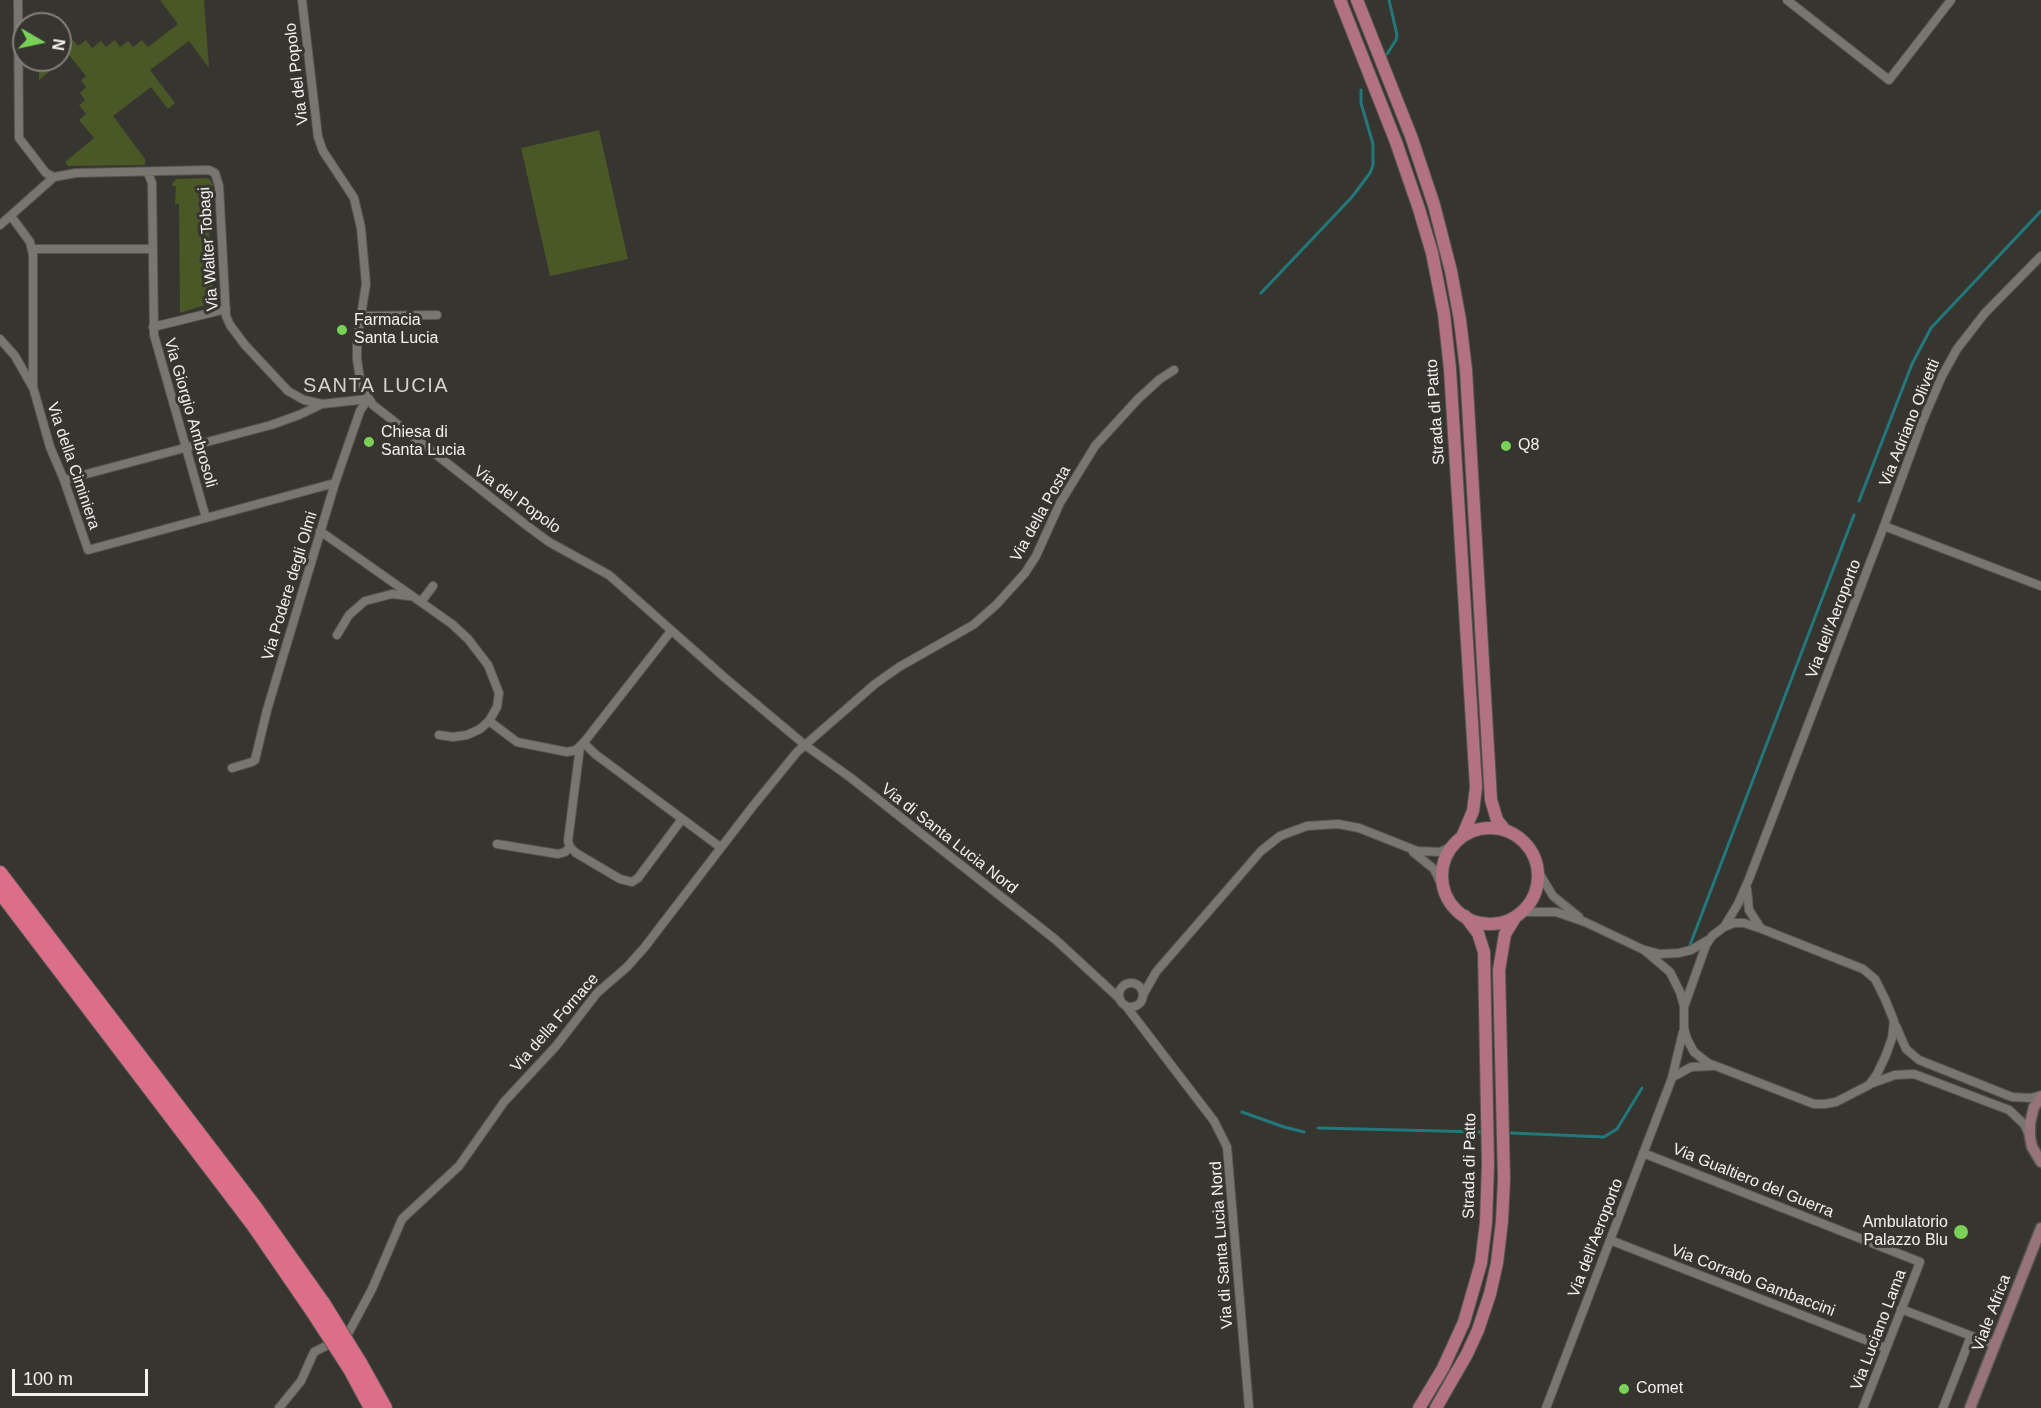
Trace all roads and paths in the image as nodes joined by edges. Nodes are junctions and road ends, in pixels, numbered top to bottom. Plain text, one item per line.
1 (18, 0) edge
2 (302, 0) edge
3 (1340, 0) edge
4 (1357, 0) edge
5 (1787, 0) edge
6 (1951, 0) edge
7 (148, 173) junction
8 (54, 177) junction
9 (11, 216) junction
10 (0, 225) edge
11 (32, 249) junction
12 (153, 249) junction
13 (2041, 256) edge
14 (226, 309) junction
15 (437, 315) dead end
16 (362, 316) junction
17 (153, 327) junction
18 (0, 339) edge
19 (1174, 370) dead end
20 (33, 387) junction
21 (368, 399) junction
22 (322, 404) junction
23 (185, 448) junction
24 (64, 480) junction
25 (335, 483) junction
26 (206, 518) junction
27 (1884, 526) junction
28 (320, 531) junction
29 (433, 586) dead end
30 (2041, 586) edge
31 (413, 597) junction
32 (421, 602) junction
33 (670, 631) junction
34 (337, 635) dead end
35 (489, 722) junction
36 (439, 735) dead end
37 (582, 745) junction
38 (805, 745) junction
39 (232, 768) dead end
40 (682, 819) junction
41 (1505, 830) junction
42 (1458, 841) junction
43 (497, 844) dead end
44 (570, 847) junction
45 (720, 847) junction
46 (1406, 848) junction
47 (1538, 871) junction
48 (0, 873) edge
49 (1749, 879) junction
50 (0, 892) edge
51 (1446, 892) junction
52 (1519, 914) junction
53 (1465, 916) junction
54 (1585, 922) junction
55 (1724, 927) junction
56 (1762, 929) junction
57 (1712, 936) junction
58 (1644, 950) junction
59 (1156, 972) junction
60 (1102, 981) junction
61 (1131, 984) junction
62 (1143, 995) junction
63 (1123, 1003) junction
64 (1684, 1007) junction
65 (1894, 1021) junction
66 (1684, 1028) junction
67 (1718, 1067) junction
68 (1672, 1078) junction
69 (1869, 1085) junction
70 (2041, 1096) edge
71 (2030, 1137) junction
72 (1643, 1153) junction
73 (2041, 1162) edge
74 (2041, 1228) edge
75 (1610, 1240) junction
76 (1920, 1262) joint
77 (317, 1306) junction
78 (1901, 1309) junction
79 (349, 1332) dead end
80 (1971, 1336) junction
81 (1995, 1345) junction
82 (326, 1346) dead end
83 (1886, 1348) junction
84 (355, 1366) junction
85 (279, 1408) edge
86 (371, 1408) edge
87 (385, 1408) edge
88 (1249, 1408) edge
89 (1419, 1408) edge
90 (1436, 1408) edge
91 (1545, 1408) edge
92 (1863, 1408) edge
93 (1943, 1408) edge
94 (1970, 1408) edge

1 - 8 street
2 - 16 street, Via del Popolo
3 - 42 main road, Strada di Patto
4 - 41 main road, Strada di Patto
5 - 6 street
7 - 8 street, Via Walter Tobagi
7 - 12 street, Via Giorgio Ambrosoli
7 - 14 street, Via Walter Tobagi
8 - 9 street
9 - 10 street
9 - 11 street, Via della Ciminiera
11 - 12 street
11 - 20 street, Via della Ciminiera
12 - 17 street, Via Giorgio Ambrosoli
13 - 27 street, Via Adriano Olivetti
14 - 17 street
14 - 22 street, Via Walter Tobagi
15 - 16 street
16 - 21 street, Via del Popolo
17 - 23 street, Via Giorgio Ambrosoli
18 - 20 street
19 - 38 street, Via della Posta
20 - 24 street, Via della Ciminiera
21 - 22 street
21 - 25 street, Via Podere degli Olmi
21 - 33 street, Via del Popolo
22 - 23 street
23 - 24 street
23 - 26 street, Via Giorgio Ambrosoli
24 - 26 street, Via della Ciminiera
25 - 26 street
25 - 28 street, Via Podere degli Olmi
27 - 30 street
27 - 49 street, Via dell'Aeroporto
28 - 31 street
28 - 39 street, Via Podere degli Olmi
29 - 32 street
31 - 32 street
31 - 34 street
32 - 35 street
33 - 37 street
33 - 38 street, Via del Popolo
35 - 36 street
35 - 37 street
37 - 40 street
37 - 44 street
38 - 45 street, Via della Fornace
38 - 60 street, Via di Santa Lucia Nord
40 - 44 street
40 - 45 street
41 - 42 main road
41 - 47 main road
42 - 46 street
42 - 51 main road
43 - 44 street
45 - 79 street, Via della Fornace
46 - 51 street
46 - 59 street
47 - 52 main road
47 - 54 street
48 - 77 highway
49 - 55 street, Via dell'Aeroporto
49 - 56 street, Via dell'Aeroporto
50 - 77 highway
51 - 53 main road
52 - 53 main road
52 - 54 street
52 - 90 main road, Strada di Patto
53 - 89 main road, Strada di Patto
54 - 58 street
55 - 56 street
55 - 57 street
56 - 65 street
57 - 58 street
57 - 64 street
58 - 64 street
59 - 61 street
59 - 62 street
60 - 61 street
60 - 63 street, Via di Santa Lucia Nord
61 - 62 street
61 - 63 street
62 - 63 street
63 - 88 street, Via di Santa Lucia Nord
64 - 66 street
65 - 69 street
65 - 70 street
66 - 67 street
66 - 68 street, Via dell'Aeroporto
67 - 68 street
67 - 69 street
68 - 72 street, Via dell'Aeroporto
69 - 71 street
70 - 71 street
71 - 73 street
72 - 75 street, Via dell'Aeroporto
72 - 76 street, Via Gualtiero del Guerra
74 - 81 street, Viale Africa
75 - 83 street, Via Corrado Gambaccini
75 - 91 street, Via dell'Aeroporto
76 - 78 street, Via Luciano Lama
77 - 84 highway, bridge
78 - 80 street
78 - 83 street, Via Luciano Lama
80 - 81 street
80 - 93 street
81 - 94 street, Viale Africa
82 - 85 street
83 - 92 street, Via Luciano Lama
84 - 86 highway
84 - 87 highway

